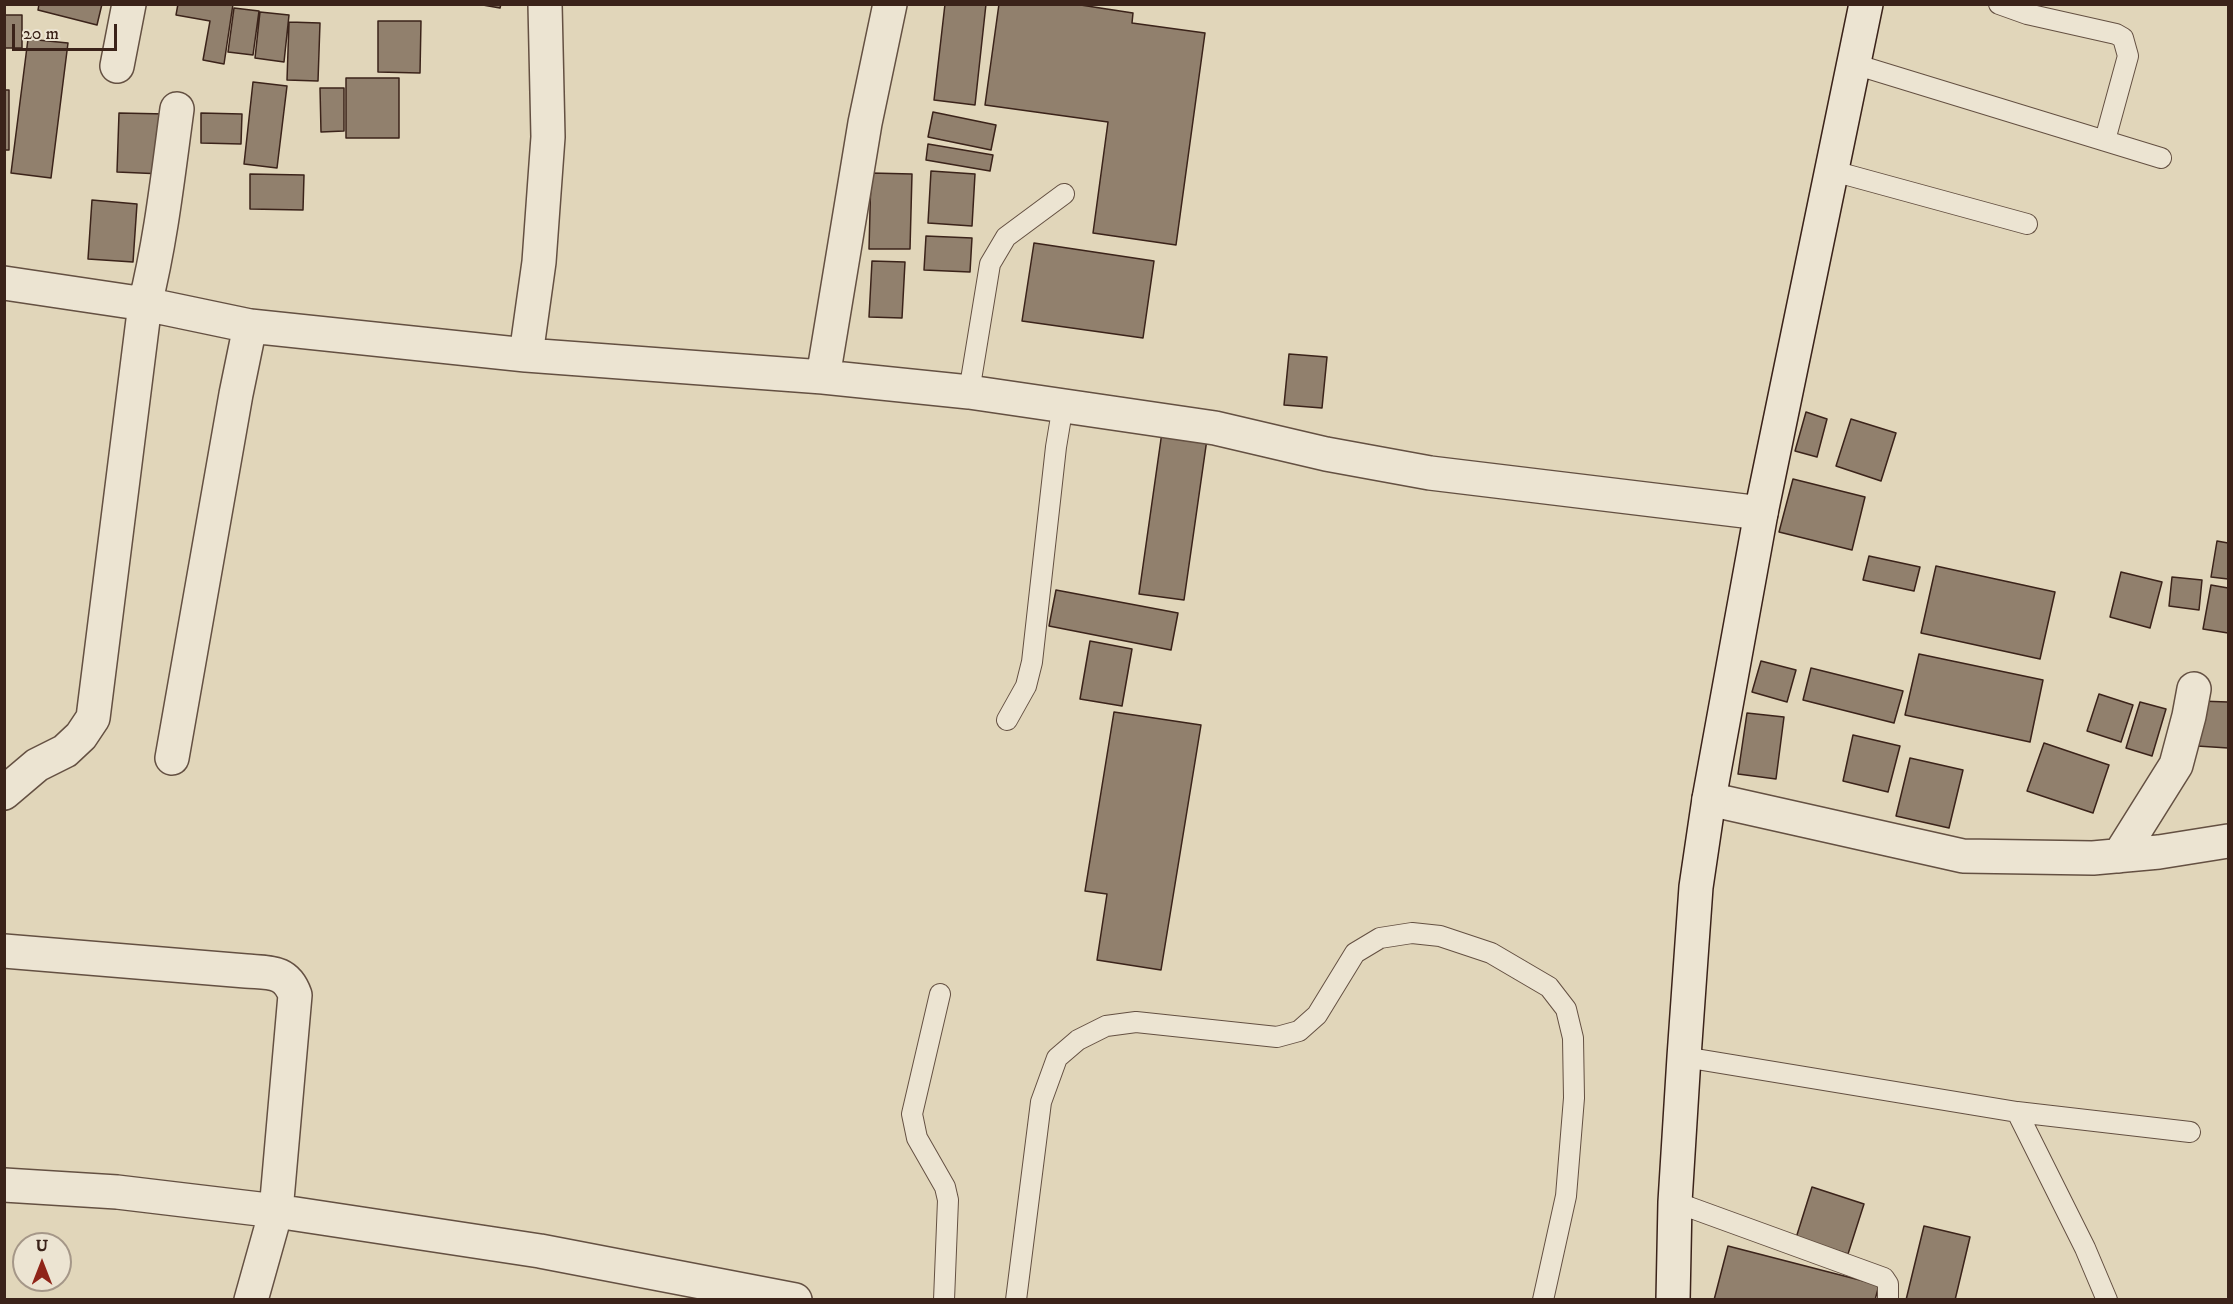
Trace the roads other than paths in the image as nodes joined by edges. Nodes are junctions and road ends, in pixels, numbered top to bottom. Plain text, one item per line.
1 (129, 4) edge
2 (545, 4) edge
3 (891, 4) edge
4 (1866, 4) edge
5 (1999, 4) edge
6 (1854, 64) junction
7 (117, 66) dead end
8 (177, 109) dead end
9 (2104, 140) junction
10 (2161, 158) dead end
11 (1833, 171) junction
12 (1064, 194) dead end
13 (2027, 224) dead end
14 (4, 283) edge
15 (145, 304) junction
16 (250, 327) junction
17 (526, 355) junction
18 (823, 377) junction
19 (969, 392) junction
20 (1063, 405) junction
21 (1761, 513) junction
22 (2194, 689) dead end
23 (1007, 720) dead end
24 (172, 758) dead end
25 (4, 793) edge
26 (1709, 799) junction
27 (2229, 841) edge
28 (2119, 856) junction
29 (4, 951) edge
30 (940, 994) dead end
31 (1683, 1057) junction
32 (2017, 1112) junction
33 (2190, 1132) dead end
34 (4, 1185) edge
35 (1675, 1202) junction
36 (276, 1211) junction
37 (251, 1299) edge
38 (795, 1299) edge
39 (944, 1299) edge
40 (1016, 1299) edge
41 (1543, 1299) edge
42 (1673, 1299) edge
43 (1888, 1299) edge
44 (2107, 1299) edge

1 - 7 street
2 - 17 street
3 - 18 street
4 - 6 street
5 - 9 lane
6 - 9 lane
6 - 11 street
8 - 15 street
9 - 10 lane
11 - 13 lane
11 - 21 street
12 - 19 lane
14 - 15 street
15 - 16 street
15 - 25 street
16 - 17 street
16 - 24 street
17 - 18 street
18 - 19 street
19 - 20 street
20 - 21 street
20 - 23 lane
21 - 26 street
22 - 28 street
26 - 28 street
26 - 31 street
27 - 28 street
29 - 36 street
30 - 39 lane
31 - 32 lane
31 - 35 street
32 - 33 lane
32 - 44 lane
34 - 36 street
35 - 42 street
35 - 43 lane
36 - 37 street
36 - 38 street
40 - 41 lane

